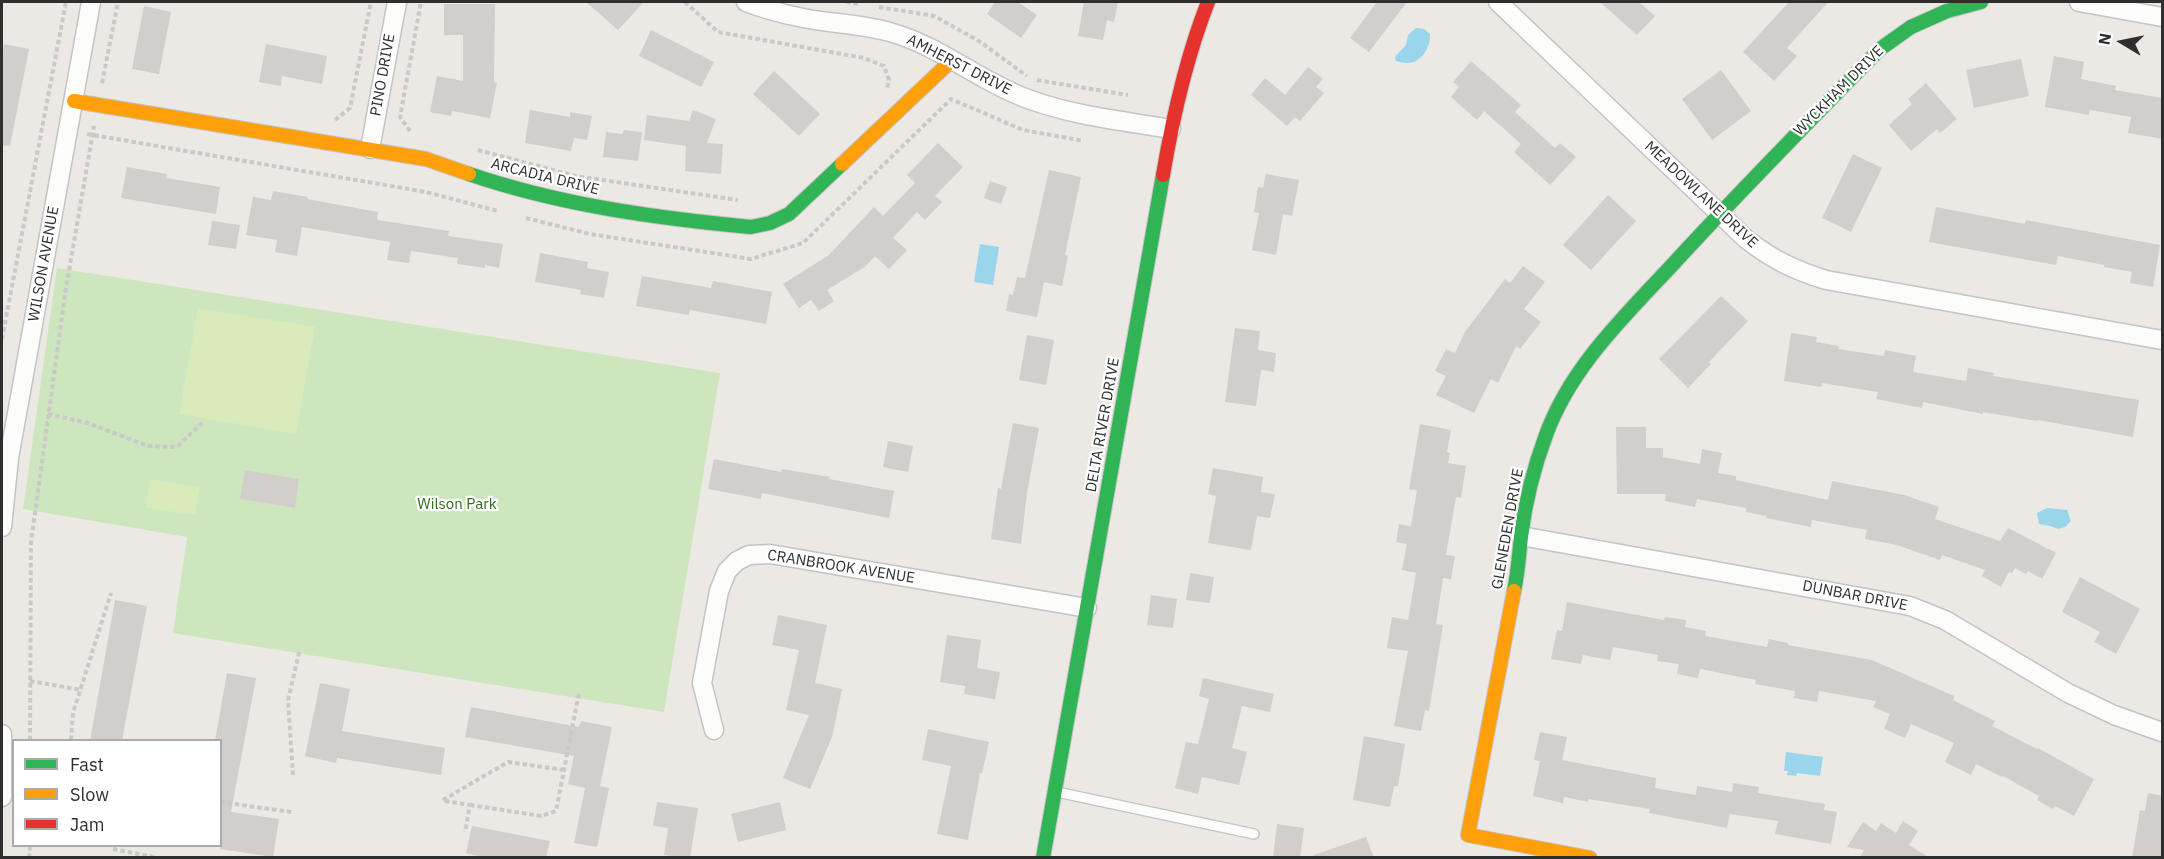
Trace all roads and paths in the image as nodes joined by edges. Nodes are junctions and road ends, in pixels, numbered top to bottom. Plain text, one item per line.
1 (66, 2) edge
2 (91, 2) edge
3 (118, 2) edge
4 (371, 2) edge
5 (397, 2) edge
6 (421, 2) edge
7 (686, 2) edge
8 (746, 2) edge
9 (846, 2) edge
10 (1208, 2) edge
11 (1498, 2) edge
12 (1982, 2) edge
13 (2079, 2) edge
14 (2163, 17) edge
15 (951, 61) junction
16 (886, 94) dead end
17 (1128, 95) dead end
18 (74, 101) junction
19 (98, 105) junction
20 (324, 121) dead end
21 (1172, 129) junction
22 (419, 134) dead end
23 (370, 148) junction
24 (475, 149) dead end
25 (746, 201) dead end
26 (1719, 214) junction
27 (2, 339) edge
28 (2163, 340) edge
29 (48, 414) junction
30 (203, 422) dead end
31 (7, 438) edge
32 (2, 527) edge
33 (1521, 536) junction
34 (111, 593) dead end
35 (1087, 608) junction
36 (300, 649) dead end
37 (30, 681) junction
38 (82, 690) junction
39 (579, 693) dead end
40 (714, 730) dead end
41 (2163, 732) edge
42 (2, 734) edge
43 (30, 739) edge
44 (71, 739) edge
45 (564, 770) junction
46 (293, 775) dead end
47 (1055, 791) junction
48 (2, 796) edge
49 (222, 802) edge
50 (470, 804) junction
51 (291, 812) dead end
52 (465, 832) dead end
53 (1254, 834) dead end
54 (113, 849) dead end
55 (159, 858) edge
56 (1043, 858) edge
57 (1590, 858) edge

1 - 27 path
2 - 18 street, WILSON AVENUE
3 - 19 path
4 - 20 path
5 - 23 street, PINO DRIVE
6 - 22 path
7 - 16 path
8 - 15 street, AMHERST DRIVE
9 - 17 path
10 - 21 street, DELTA RIVER DRIVE
11 - 26 street, MEADOWLANE DRIVE
12 - 26 street, WYCKHAM DRIVE
13 - 14 street
15 - 21 street, AMHERST DRIVE
15 - 23 street, ARCADIA DRIVE
18 - 19 street, ARCADIA DRIVE
18 - 31 street, WILSON AVENUE
19 - 23 street, ARCADIA DRIVE
19 - 29 path
21 - 35 street, DELTA RIVER DRIVE
24 - 25 path
26 - 28 street, MEADOWLANE DRIVE
26 - 33 street, GLENEDEN DRIVE
29 - 30 path
29 - 37 path
31 - 32 street, WILSON AVENUE
33 - 41 street, DUNBAR DRIVE
33 - 57 street, GLENEDEN DRIVE
34 - 38 path
35 - 40 street, CRANBROOK AVENUE
35 - 47 street, DELTA RIVER DRIVE
36 - 46 path
37 - 38 path
37 - 43 path
38 - 44 path
39 - 45 path
42 - 48 street
45 - 50 path
45 - 50 path
47 - 53 lane
47 - 56 street, DELTA RIVER DRIVE
49 - 51 path
50 - 52 path
54 - 55 path

